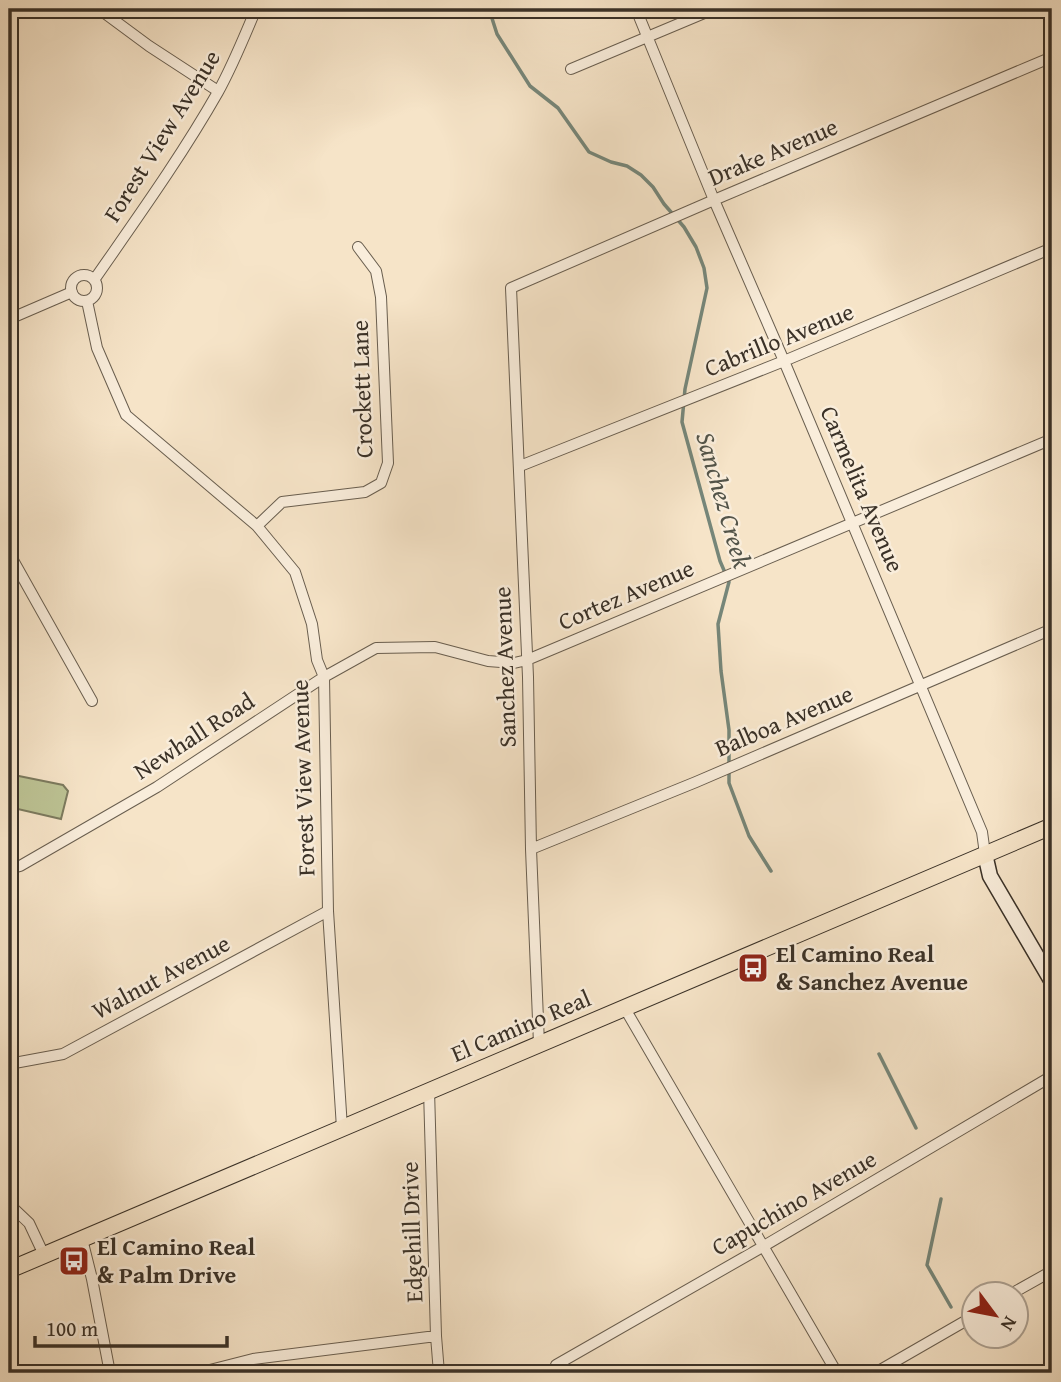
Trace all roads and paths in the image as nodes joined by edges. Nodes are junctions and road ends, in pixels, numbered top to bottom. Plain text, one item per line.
1 (99, 9) edge
2 (256, 9) edge
3 (391, 9) edge
4 (636, 9) edge
5 (714, 9) edge
6 (425, 13) dead end
7 (648, 37) junction
8 (1052, 57) edge
9 (571, 69) dead end
10 (218, 91) junction
11 (714, 200) junction
12 (358, 247) dead end
13 (1052, 248) edge
14 (94, 280) junction
15 (511, 288) joint
16 (72, 292) junction
17 (87, 301) junction
18 (9, 321) edge
19 (784, 361) junction
20 (1052, 439) edge
21 (520, 466) junction
22 (852, 523) junction
23 (257, 526) junction
24 (9, 553) edge
25 (1052, 629) edge
26 (527, 660) junction
27 (324, 677) junction
28 (920, 685) junction
29 (92, 701) dead end
30 (1052, 826) edge
31 (531, 849) junction
32 (985, 854) junction
33 (9, 869) edge
34 (328, 911) junction
35 (1052, 982) edge
36 (624, 1007) junction
37 (539, 1044) junction
38 (9, 1064) edge
39 (1052, 1076) edge
40 (429, 1090) junction
41 (342, 1128) junction
42 (9, 1204) edge
43 (82, 1239) junction
44 (764, 1246) junction
45 (44, 1255) junction
46 (9, 1270) edge
47 (1052, 1271) edge
48 (1030, 1284) edge
49 (960, 1325) edge
50 (436, 1336) junction
51 (556, 1365) dead end
52 (110, 1373) edge
53 (198, 1373) edge
54 (439, 1373) edge
55 (837, 1373) edge
56 (875, 1373) edge

1 - 10 street
2 - 10 street, Forest View Avenue
3 - 6 street
4 - 7 street, Carmelita Avenue
5 - 7 street
7 - 9 street
7 - 11 street, Carmelita Avenue
8 - 11 street, Drake Avenue
10 - 14 street, Forest View Avenue
11 - 15 street, Drake Avenue
11 - 19 street, Carmelita Avenue
12 - 23 street, Crockett Lane
13 - 19 street, Cabrillo Avenue
14 - 16 street
14 - 17 street
15 - 21 street, Sanchez Avenue
16 - 17 street
16 - 18 street
17 - 23 street, Forest View Avenue
19 - 21 street, Cabrillo Avenue
19 - 22 street, Carmelita Avenue
20 - 22 street, Cortez Avenue
21 - 26 street, Sanchez Avenue
22 - 26 street, Cortez Avenue
22 - 28 street, Carmelita Avenue
23 - 27 street, Forest View Avenue
24 - 29 street
25 - 28 street, Balboa Avenue
26 - 27 street, Newhall Road
26 - 31 street, Sanchez Avenue
27 - 33 street, Newhall Road
27 - 34 street, Forest View Avenue
28 - 31 street, Balboa Avenue
28 - 32 street, Carmelita Avenue
30 - 32 main road, El Camino Real
31 - 37 street, Sanchez Avenue
32 - 35 street, Carmelita Avenue
32 - 36 main road, El Camino Real
34 - 38 street, Walnut Avenue
34 - 41 street, Forest View Avenue
36 - 37 main road, El Camino Real
36 - 44 street
37 - 40 main road, El Camino Real
39 - 44 street, Capuchino Avenue
40 - 41 main road, El Camino Real
40 - 50 street, Edgehill Drive
41 - 43 main road, El Camino Real
42 - 45 street
43 - 45 main road, El Camino Real
43 - 52 street
44 - 51 street, Capuchino Avenue
44 - 55 street
45 - 46 main road, El Camino Real
47 - 48 street
49 - 56 street
50 - 53 street
50 - 54 street, Edgehill Drive

